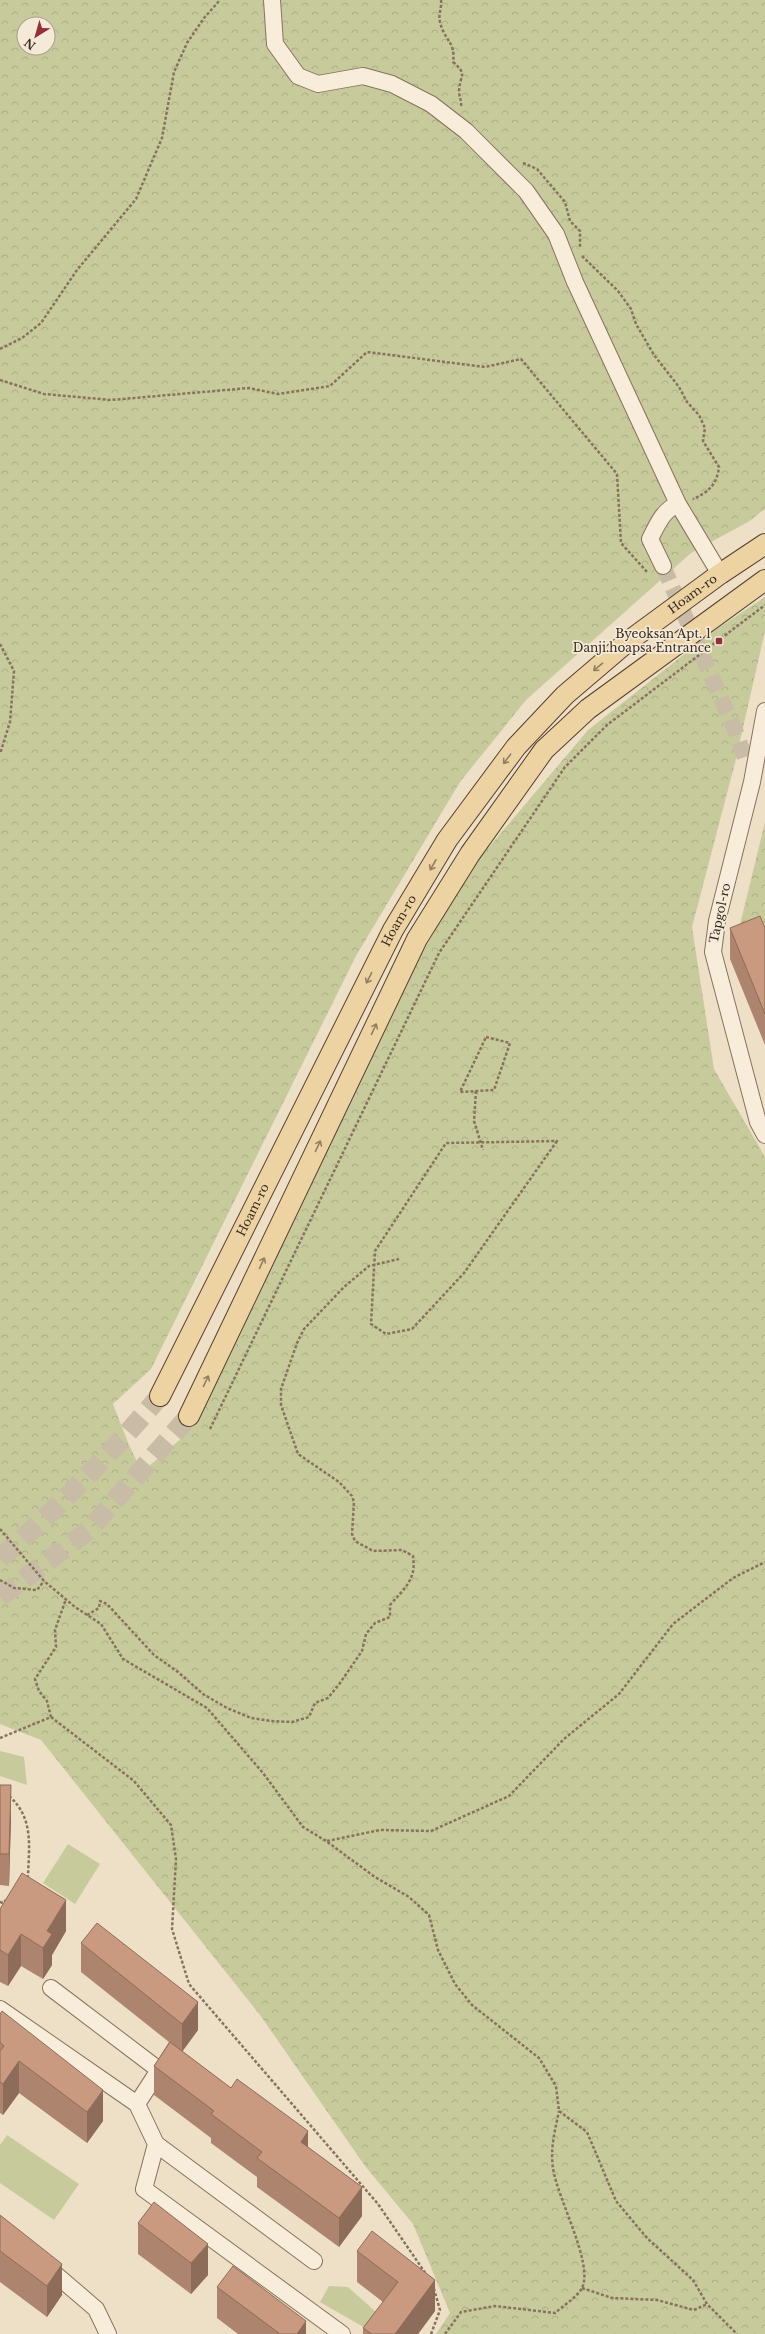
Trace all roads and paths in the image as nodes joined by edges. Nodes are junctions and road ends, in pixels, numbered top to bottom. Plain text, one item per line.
1 (220, 0) edge
2 (272, 0) edge
3 (441, 0) edge
4 (459, 126) junction
5 (519, 159) dead end
6 (0, 349) edge
7 (0, 380) edge
8 (678, 504) junction
9 (765, 544) edge
10 (663, 566) tunnel mouth
11 (720, 574) junction
12 (650, 575) dead end
13 (765, 580) edge
14 (765, 605) edge
15 (0, 644) edge
16 (765, 711) edge
17 (0, 754) edge
18 (744, 758) tunnel mouth
19 (752, 782) junction
20 (476, 1091) junction
21 (765, 1134) edge
22 (483, 1150) dead end
23 (399, 1259) dead end
24 (374, 1264) junction
25 (160, 1396) tunnel mouth
26 (190, 1416) tunnel mouth
27 (210, 1429) dead end
28 (0, 1529) edge
29 (765, 1562) edge
30 (0, 1580) edge
31 (44, 1581) junction
32 (66, 1600) junction
33 (87, 1615) junction
34 (51, 1717) junction
35 (0, 1738) edge
36 (5, 1792) edge
37 (326, 1841) junction
38 (23, 1881) edge
39 (8, 1897) edge
40 (1, 1903) edge
41 (50, 1988) dead end
42 (0, 2009) edge
43 (137, 2104) junction
44 (559, 2111) junction
45 (156, 2144) junction
46 (37, 2258) edge
47 (314, 2261) dead end
48 (428, 2277) edge
49 (432, 2283) edge
50 (582, 2288) junction
51 (706, 2304) junction
52 (108, 2334) edge
53 (342, 2334) edge
54 (431, 2334) edge
55 (445, 2334) edge
56 (738, 2334) edge

1 - 6 path
2 - 4 street
3 - 4 path
4 - 8 street
5 - 8 path
7 - 12 path
8 - 10 street
8 - 11 street
9 - 11 main road, Hoam-ro
11 -> 25 main road, Hoam-ro
26 -> 13 main road
14 - 27 path
15 - 17 path
16 - 19 street, Tapgol-ro
18 - 19 street
19 - 21 street, Tapgol-ro
20 - 20 path
20 - 22 path
23 - 24 path
24 - 24 path
24 - 33 path
28 - 31 path
29 - 37 path
30 - 31 path
31 - 32 path
32 - 33 path
32 - 34 path
33 - 37 path
34 - 35 path
34 - 48 path
36 - 38 path
37 - 44 path
39 - 40 path
41 - 43 street
42 - 43 street
43 - 45 street
44 - 50 path
44 - 51 path
45 - 47 street
45 - 53 street
46 - 52 street
49 - 54 path
50 - 51 path
50 - 55 path
51 - 56 path

